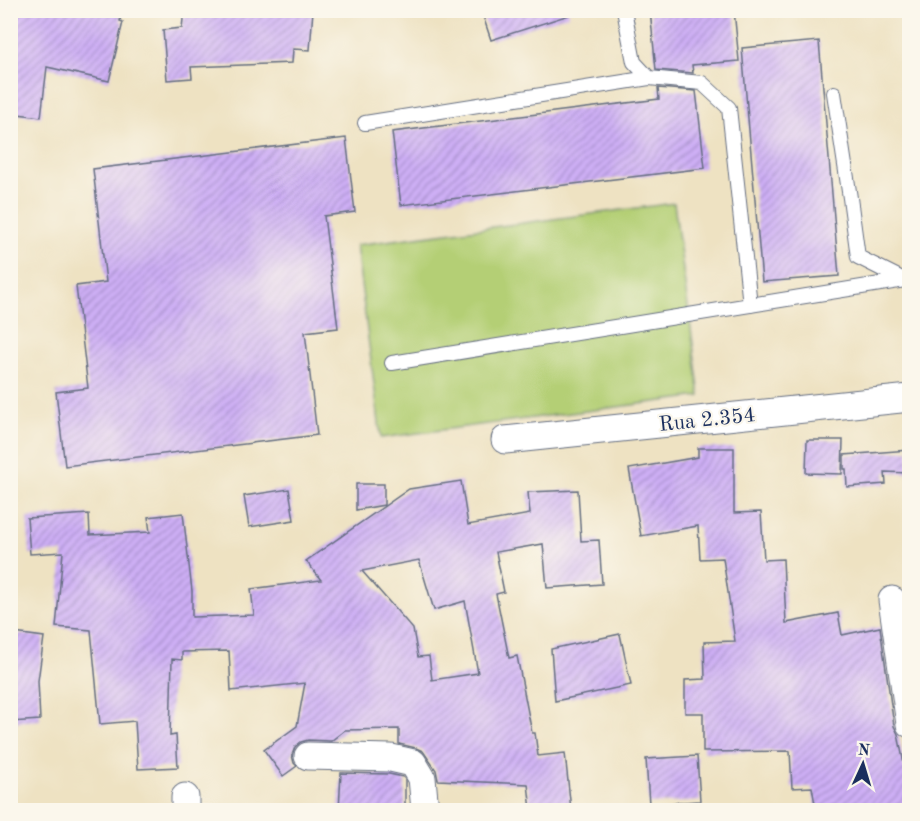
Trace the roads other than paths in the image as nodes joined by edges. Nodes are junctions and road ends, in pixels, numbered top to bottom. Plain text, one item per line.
1 (624, 10) edge
2 (650, 78) junction
3 (834, 93) dead end
4 (365, 123) dead end
5 (907, 281) edge
6 (750, 305) junction
7 (392, 363) dead end
8 (909, 399) edge
9 (505, 440) dead end
10 (892, 600) dead end
11 (909, 724) edge
12 (308, 756) dead end
13 (425, 810) edge

1 - 2 lane
2 - 4 lane
2 - 6 lane
3 - 5 lane
5 - 6 lane
6 - 7 lane
8 - 9 street, Rua 2.354
10 - 11 street
12 - 13 street

